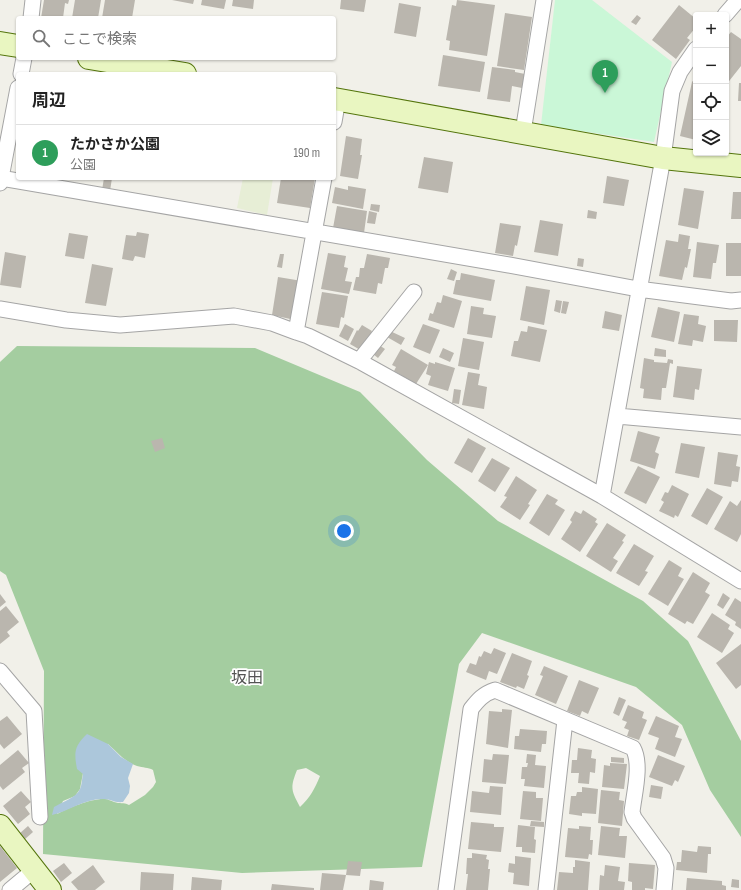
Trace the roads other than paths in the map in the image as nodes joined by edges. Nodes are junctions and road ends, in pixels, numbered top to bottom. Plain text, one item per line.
1 (34, 0) edge
2 (542, 0) edge
3 (738, 0) edge
4 (728, 12) edge
5 (30, 16) edge
6 (0, 43) edge
7 (16, 46) edge
8 (693, 53) edge
9 (24, 60) edge
10 (101, 60) edge
11 (21, 72) edge
12 (174, 72) edge
13 (16, 98) edge
14 (336, 99) edge
15 (523, 132) junction
16 (663, 158) junction
17 (741, 166) edge
18 (0, 180) edge
19 (324, 180) edge
20 (314, 232) junction
21 (638, 289) junction
22 (414, 292) dead end
23 (741, 300) edge
24 (0, 309) edge
25 (296, 332) junction
26 (359, 361) junction
27 (617, 416) junction
28 (741, 427) edge
29 (602, 496) junction
30 (741, 581) edge
31 (0, 672) edge
32 (565, 720) junction
33 (40, 817) dead end
34 (0, 826) edge
35 (34, 870) junction
36 (10, 890) edge
37 (50, 890) edge
38 (446, 890) edge
39 (546, 890) edge
40 (664, 890) edge

1 - 5 street
2 - 15 street
3 - 4 street
6 - 7 street
8 - 16 street
9 - 11 street
10 - 12 street
13 - 18 street
14 - 15 street
15 - 16 street
16 - 17 street
16 - 21 street
18 - 20 street
19 - 20 street
20 - 21 street
20 - 25 street
21 - 23 street
21 - 27 street
22 - 26 street
24 - 25 street
25 - 26 street
26 - 29 street
27 - 28 street
27 - 29 street
29 - 30 street
31 - 33 street
32 - 38 street
32 - 39 street
32 - 40 street
34 - 35 street
35 - 36 street
35 - 37 street

